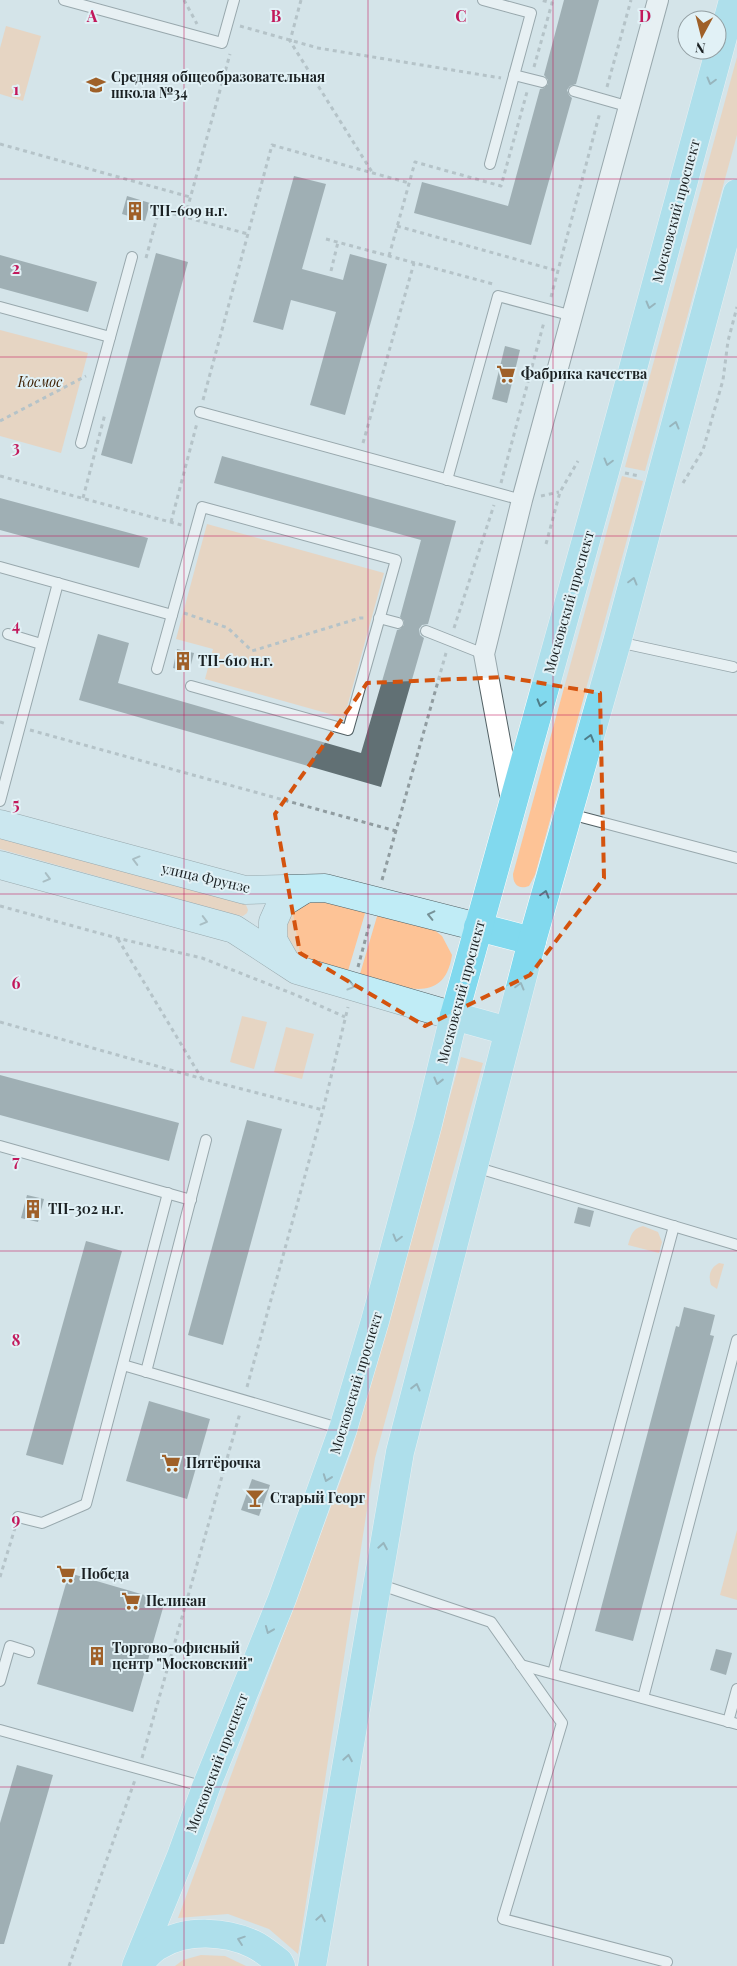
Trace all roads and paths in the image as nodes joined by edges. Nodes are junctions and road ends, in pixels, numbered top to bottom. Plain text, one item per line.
1 (64, 0) edge
2 (234, 0) edge
3 (301, 0) edge
4 (483, 0) edge
5 (541, 0) edge
6 (631, 0) edge
7 (658, 0) edge
8 (733, 0) edge
9 (552, 3) dead end
10 (240, 17) dead end
11 (238, 26) junction
12 (236, 33) dead end
13 (290, 41) junction
14 (231, 48) dead end
15 (514, 78) junction
16 (542, 82) dead end
17 (574, 91) dead end
18 (604, 99) junction
19 (630, 107) junction
20 (0, 144) edge
21 (415, 162) dead end
22 (490, 164) dead end
23 (373, 173) junction
24 (409, 183) junction
25 (737, 193) edge
26 (190, 197) junction
27 (159, 210) dead end
28 (185, 217) junction
29 (398, 226) junction
30 (248, 234) junction
31 (326, 239) dead end
32 (338, 242) junction
33 (389, 256) junction
34 (132, 257) dead end
35 (414, 263) junction
36 (331, 270) dead end
37 (558, 271) junction
38 (496, 285) dead end
39 (0, 307) edge
40 (737, 307) edge
41 (547, 309) junction
42 (573, 316) junction
43 (110, 337) junction
44 (100, 374) junction
45 (200, 412) junction
46 (0, 421) edge
47 (81, 443) dead end
48 (360, 456) junction
49 (578, 462) dead end
50 (625, 472) dead end
51 (0, 476) edge
52 (644, 477) dead end
53 (447, 480) junction
54 (682, 486) dead end
55 (498, 493) junction
56 (522, 500) junction
57 (171, 522) junction
58 (196, 529) junction
59 (546, 544) dead end
60 (0, 568) edge
61 (58, 583) junction
62 (173, 612) junction
63 (379, 618) junction
64 (398, 623) dead end
65 (426, 631) dead end
66 (8, 634) dead end
67 (450, 640) junction
68 (617, 642) junction
69 (42, 644) junction
70 (484, 654) junction
71 (732, 667) dead end
72 (157, 669) dead end
73 (191, 686) dead end
74 (0, 722) edge
75 (21, 727) junction
76 (0, 801) edge
77 (512, 806) junction
78 (569, 814) junction
79 (0, 824) edge
80 (737, 858) edge
81 (0, 865) edge
82 (305, 889) junction
83 (245, 890) junction
84 (0, 906) edge
85 (478, 927) junction
86 (234, 929) junction
87 (117, 938) junction
88 (532, 941) junction
89 (285, 961) junction
90 (454, 1016) junction
91 (345, 1018) dead end
92 (0, 1022) edge
93 (508, 1031) junction
94 (202, 1079) junction
95 (206, 1140) dead end
96 (0, 1146) edge
97 (474, 1167) junction
98 (168, 1193) junction
99 (191, 1200) junction
100 (674, 1226) junction
101 (737, 1245) edge
102 (737, 1340) edge
103 (123, 1365) junction
104 (146, 1372) junction
105 (243, 1400) junction
106 (343, 1429) junction
107 (18, 1517) joint
108 (0, 1577) edge
109 (377, 1584) junction
110 (29, 1652) dead end
111 (521, 1665) junction
112 (553, 1673) junction
113 (0, 1681) edge
114 (737, 1689) edge
115 (642, 1698) junction
116 (733, 1723) edge
117 (0, 1730) edge
118 (139, 1769) junction
119 (206, 1787) junction
120 (667, 1962) dead end
121 (69, 1966) edge
122 (136, 1966) edge
123 (281, 1966) edge
124 (312, 1966) edge

1 - 2 lane
3 - 13 path
4 - 15 lane
5 - 9 path
6 - 18 path
7 - 19 street
8 -> 77 main road, Московский проспект
10 - 11 path
11 - 12 path
11 - 13 path
13 - 15 path
13 - 23 path
14 - 26 path
15 - 16 lane
15 - 22 lane
17 - 18 lane
18 - 19 lane
18 - 37 path
19 - 42 street
20 - 26 path
21 - 24 path
23 - 24 path
23 - 30 path
24 - 29 path
68 -> 25 main road
26 - 28 path
27 - 28 path
28 - 30 path
29 - 33 path
29 - 37 path
30 - 45 path
31 - 32 path
32 - 33 path
32 - 36 path
33 - 35 path
34 - 43 lane
35 - 38 path
35 - 48 path
37 - 41 path
39 - 43 lane
40 - 54 path
41 - 42 lane
41 - 53 lane
41 - 55 path
42 - 56 street
43 - 44 lane
44 - 46 path
44 - 47 lane
45 - 48 lane
45 - 57 path
48 - 53 lane
49 - 59 path
50 - 52 path
51 - 57 path
53 - 55 lane
55 - 56 lane
55 - 67 path
56 - 70 street
57 - 58 path
58 - 62 lane
58 - 63 lane
60 - 61 lane
61 - 62 lane
61 - 69 lane
62 - 63 path
62 - 72 lane
63 - 64 lane
63 - 73 lane
65 - 67 lane
66 - 69 lane
67 - 70 lane
67 - 75 path
68 - 71 lane
78 -> 68 main road
69 - 75 lane
70 - 77 street
74 - 75 path
75 - 76 lane
77 - 85 main road, Московский проспект
78 - 80 lane
88 -> 78 main road
83 -> 79 main road, улица Фрунзе
81 -> 86 main road
82 - 83 main road, улица Фрунзе
85 -> 82 main road, улица Фрунзе
82 - 89 main road
83 - 86 main road
84 - 87 path
85 - 88 main road, улица Фрунзе
85 - 90 main road, Московский проспект
86 - 89 main road
87 - 91 path
87 - 94 path
93 -> 88 main road
89 -> 90 main road
90 - 93 main road
90 -> 106 main road, Московский проспект
92 - 94 path
93 - 97 main road
94 - 105 path
95 - 99 lane
96 - 98 lane
97 - 100 lane
109 -> 97 main road
98 - 99 lane
98 - 103 lane
99 - 104 lane
100 - 101 lane
100 - 112 lane
102 - 115 lane
103 - 104 lane
103 - 107 lane
104 - 105 lane
105 - 106 lane
105 - 118 path
106 -> 119 main road, Московский проспект
107 - 108 path
109 - 111 lane
124 -> 109 main road
110 - 113 lane
111 - 112 lane
111 - 120 lane
112 - 115 lane
114 - 116 lane
115 - 116 lane
117 - 118 lane
118 - 119 lane
118 - 121 path
119 - 122 main road, Московский проспект
123 -> 122 main road

